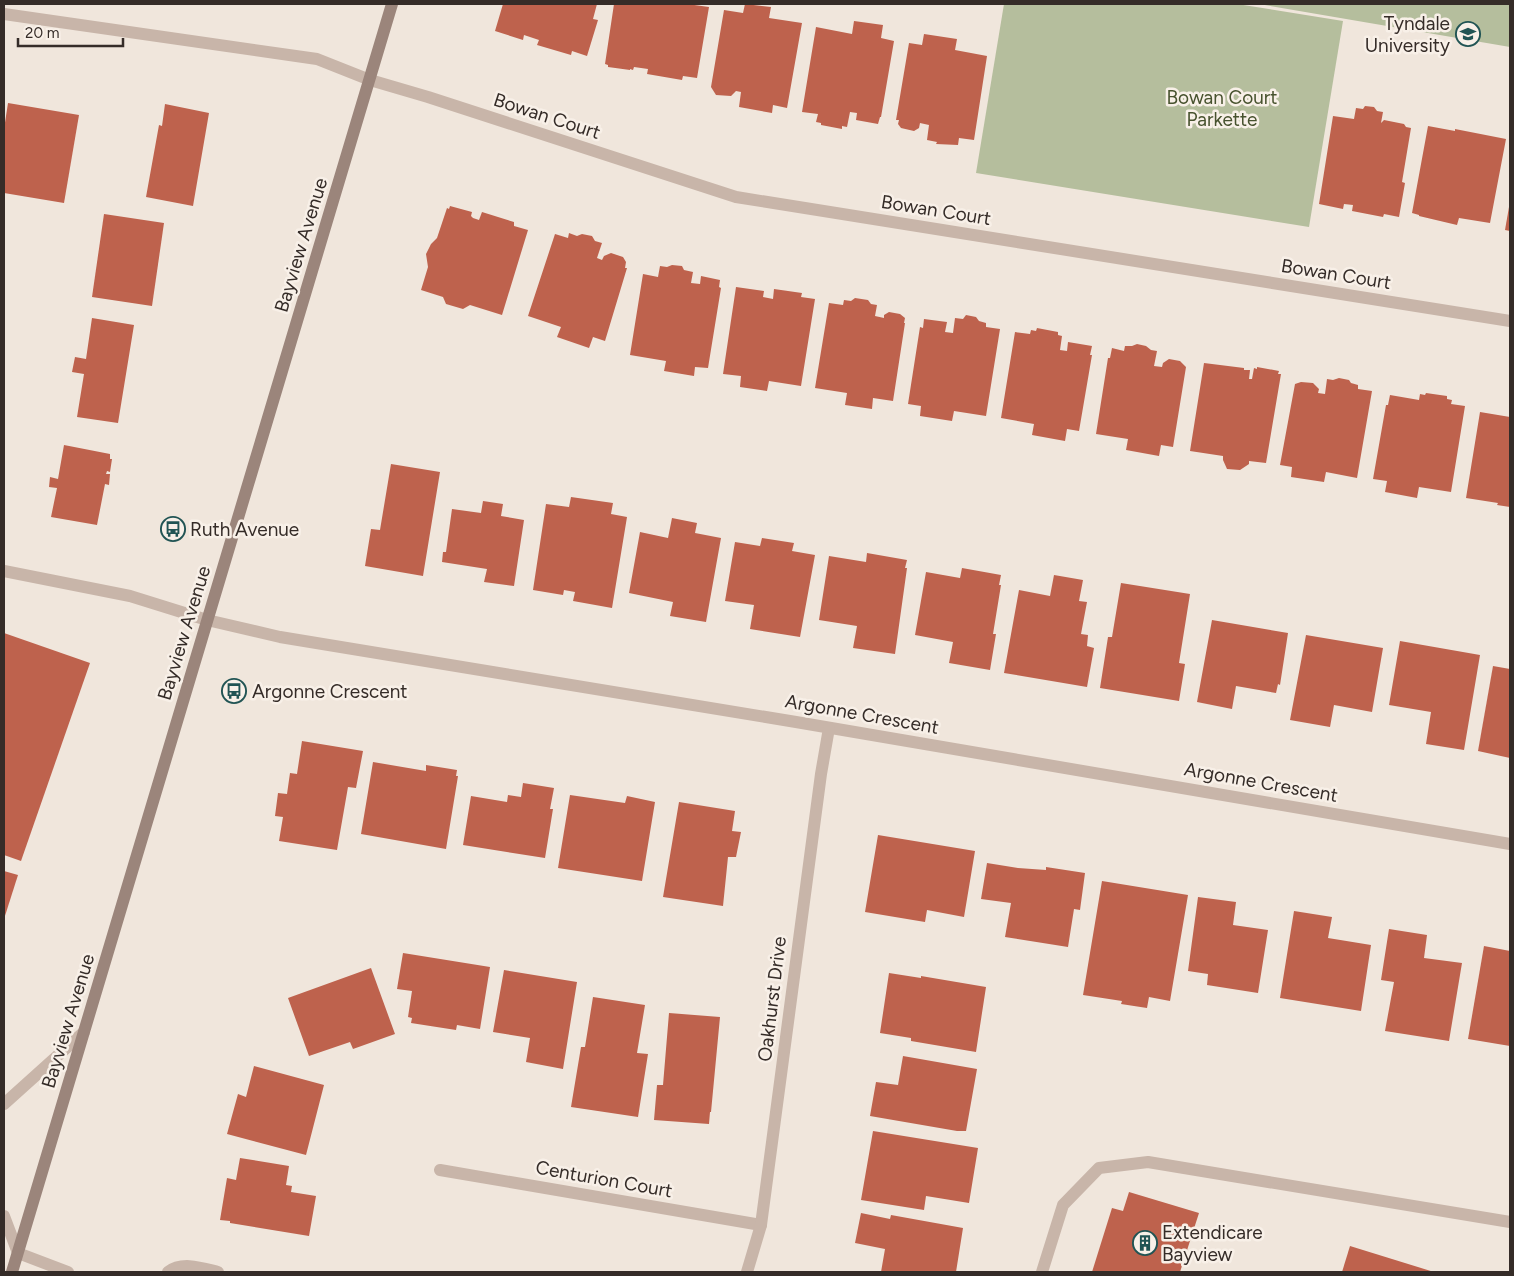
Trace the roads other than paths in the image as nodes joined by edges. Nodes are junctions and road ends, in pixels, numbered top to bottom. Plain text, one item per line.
1 (392, 4) edge
2 (4, 14) edge
3 (370, 80) junction
4 (1510, 321) edge
5 (4, 571) edge
6 (207, 620) junction
7 (829, 728) junction
8 (1510, 844) edge
9 (84, 1032) junction
10 (4, 1104) edge
11 (440, 1170) dead end
12 (4, 1216) edge
13 (1510, 1222) edge
14 (761, 1225) junction
15 (18, 1253) junction
16 (12, 1272) edge
17 (68, 1272) edge
18 (168, 1272) edge
19 (218, 1272) edge
20 (747, 1272) edge
21 (1042, 1272) edge

1 - 3 main road, Bayview Avenue
2 - 3 street, Bowan Court
3 - 4 street, Bowan Court
3 - 6 main road, Bayview Avenue
5 - 6 street
6 - 7 street, Argonne Crescent
6 - 9 main road, Bayview Avenue
7 - 8 street, Argonne Crescent
7 - 14 street, Oakhurst Drive
9 - 10 street
9 - 15 main road, Bayview Avenue
11 - 14 street, Centurion Court
12 - 15 street
13 - 21 street
14 - 20 street, Oakhurst Drive
15 - 16 main road, Bayview Avenue
15 - 17 street
18 - 19 street

